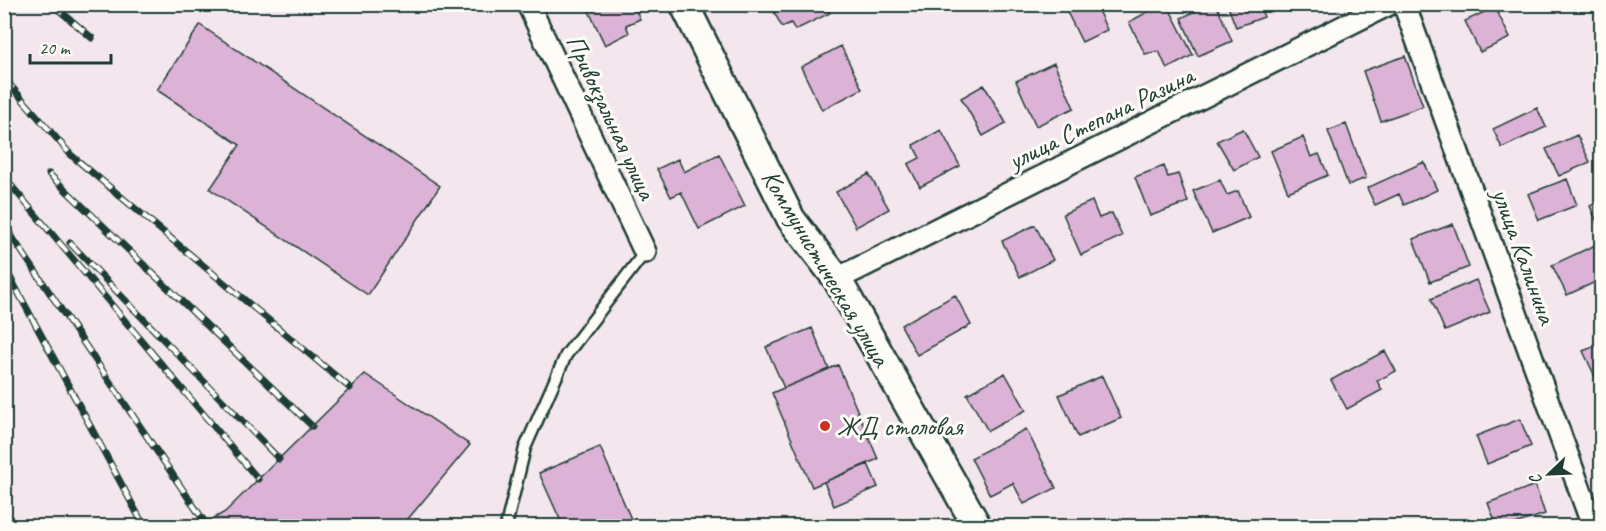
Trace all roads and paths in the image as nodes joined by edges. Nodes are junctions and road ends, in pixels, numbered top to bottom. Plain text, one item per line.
1 (528, 4) edge
2 (684, 4) edge
3 (1389, 4) edge
4 (1404, 4) edge
5 (645, 252) joint
6 (837, 279) junction
7 (506, 526) edge
8 (977, 526) edge
9 (1593, 526) edge

1 - 5 street, Привокзальная улица
2 - 6 street, Коммунистическая улица
3 - 6 street, улица Степана Разина
4 - 9 street, улица Калинина
5 - 7 lane
6 - 8 street, Коммунистическая улица

